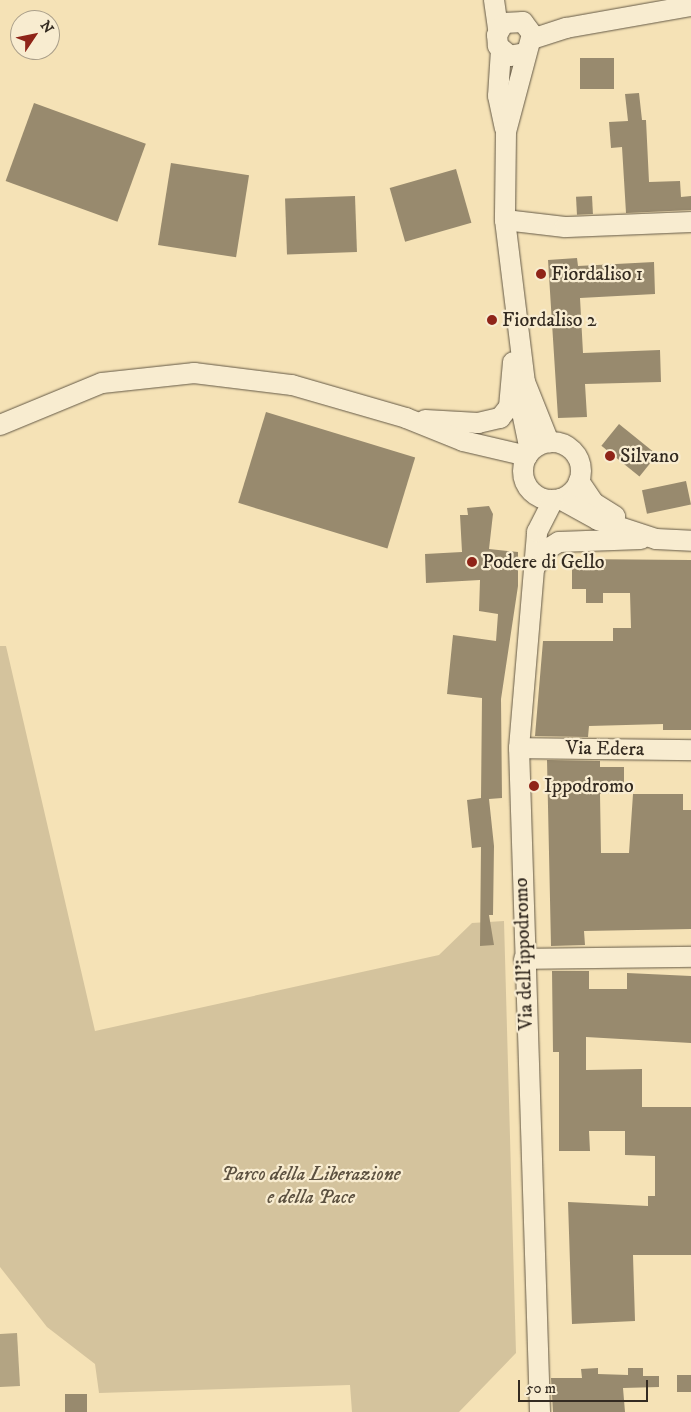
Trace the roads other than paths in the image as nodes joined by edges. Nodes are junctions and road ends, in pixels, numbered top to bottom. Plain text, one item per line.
1 (494, 0) edge
2 (506, 0) edge
3 (670, 0) edge
4 (691, 6) edge
5 (518, 33) junction
6 (506, 132) junction
7 (505, 220) junction
8 (691, 222) edge
9 (514, 316) junction
10 (513, 362) junction
11 (406, 418) junction
12 (0, 425) edge
13 (463, 441) junction
14 (549, 442) junction
15 (528, 453) junction
16 (523, 475) junction
17 (579, 481) junction
18 (556, 500) junction
19 (656, 539) junction
20 (691, 541) edge
21 (534, 570) junction
22 (519, 748) junction
23 (691, 750) edge
24 (691, 957) edge
25 (524, 959) junction
26 (540, 1412) edge

1 - 5 street
2 - 5 street
3 - 5 street
4 - 5 street
5 - 6 street
5 - 6 street
6 - 7 street
7 - 8 street
7 - 9 street
9 - 10 street
9 - 14 street
10 - 11 street
10 - 15 street
11 - 12 street
11 - 13 street
13 - 15 street
13 - 16 street
14 - 15 street
14 - 17 street
15 - 16 street
16 - 18 street
17 - 18 street
17 - 19 street
18 - 19 street
18 - 21 street, Via dell'ippodromo
19 - 20 street
19 - 21 street
21 - 22 street, Via dell'ippodromo
22 - 23 street, Via Edera
22 - 25 street, Via dell'ippodromo
24 - 25 street
25 - 26 street, Via dell'ippodromo

